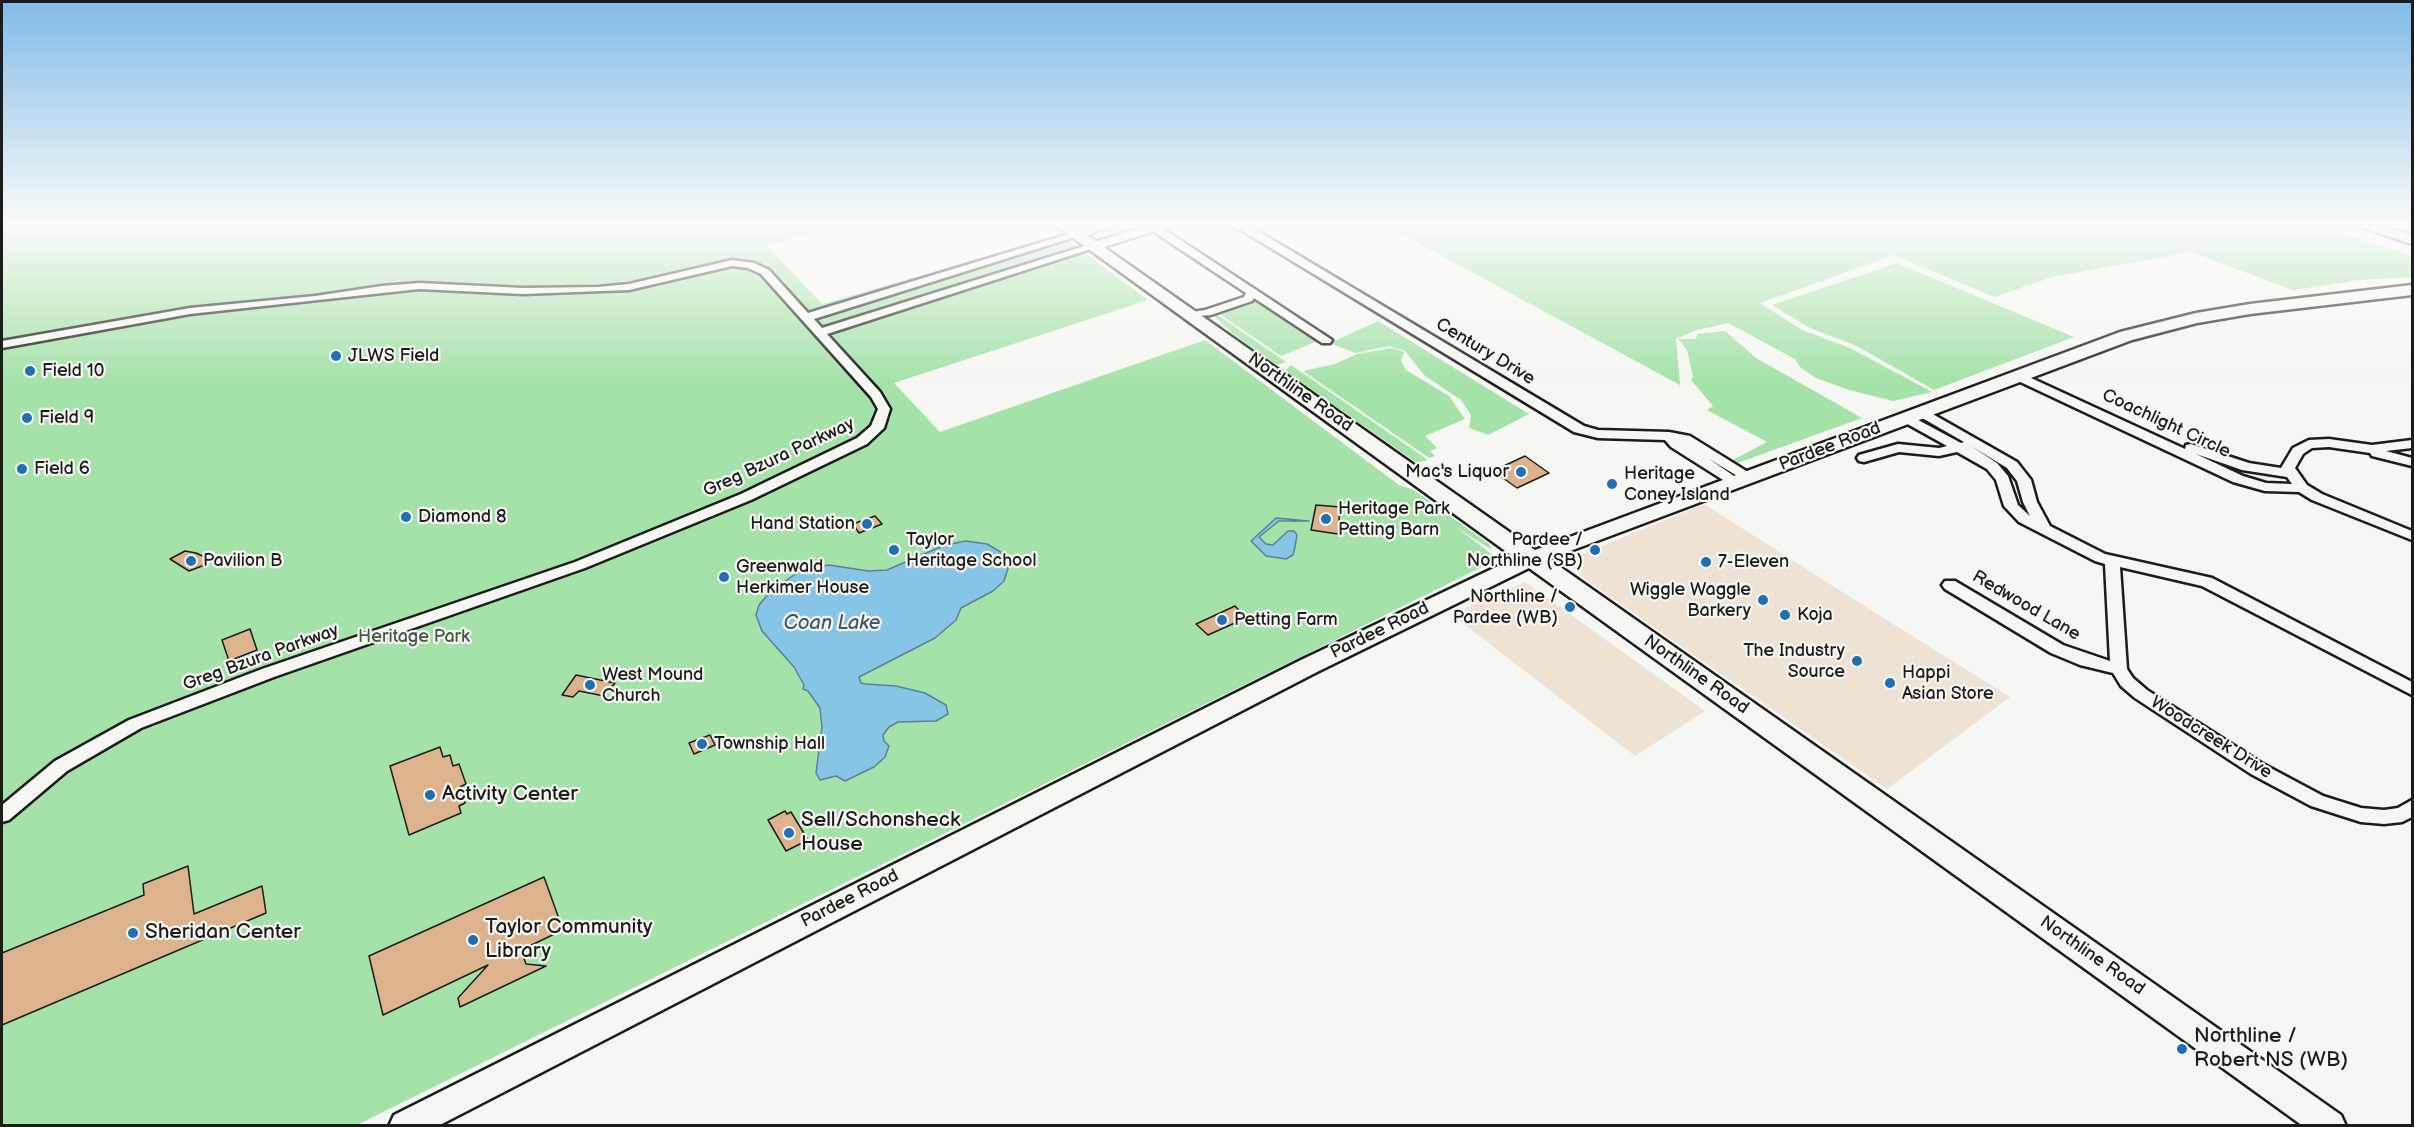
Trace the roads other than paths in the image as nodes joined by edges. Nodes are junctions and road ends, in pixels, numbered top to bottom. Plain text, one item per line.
1 (673, 277) edge
2 (769, 277) edge
3 (940, 277) edge
4 (996, 277) edge
5 (1135, 277) edge
6 (1229, 277) edge
7 (1326, 277) edge
8 (2412, 290) edge
9 (1252, 292) junction
10 (1190, 315) junction
11 (807, 318) junction
12 (820, 332) junction
13 (1326, 340) dead end
14 (2, 344) edge
15 (2026, 373) junction
16 (1914, 415) junction
17 (2412, 444) edge
18 (1966, 445) junction
19 (2357, 447) junction
20 (1864, 458) dead end
21 (2412, 462) edge
22 (2289, 473) junction
23 (2003, 479) junction
24 (1743, 480) junction
25 (2024, 480) junction
26 (2302, 488) junction
27 (2044, 529) junction
28 (2412, 536) edge
29 (1532, 558) junction
30 (2112, 561) junction
31 (1950, 585) dead end
32 (2119, 669) junction
33 (2412, 689) edge
34 (2412, 807) edge
35 (2, 815) edge
36 (405, 1125) edge
37 (2330, 1125) edge

1 - 14 street, Greg Bzura Parkway
2 - 11 street, Greg Bzura Parkway
3 - 11 street
4 - 12 street
5 - 10 main road, Northline Road
6 - 9 street
7 - 24 street, Century Drive
8 - 15 main road, Pardee Road
9 - 10 street
9 - 13 street
10 - 29 main road, Northline Road
11 - 12 street, Greg Bzura Parkway
12 - 35 street, Greg Bzura Parkway
15 - 16 main road, Pardee Road
15 - 22 street, Coachlight Circle
15 - 26 street, Coachlight Circle
16 - 18 street
16 - 24 main road, Pardee Road
17 - 19 street
18 - 20 street
18 - 23 street
18 - 25 street
19 - 21 street
19 - 22 street
22 - 26 street, Coachlight Circle
23 - 25 street
23 - 27 street
24 - 29 main road, Pardee Road
25 - 27 street
26 - 28 street, Coachlight Circle
27 - 30 street
29 - 36 main road, Pardee Road
29 - 37 main road, Northline Road
30 - 32 street
30 - 33 street
31 - 32 street, Redwood Lane
32 - 34 street, Woodcreek Drive

